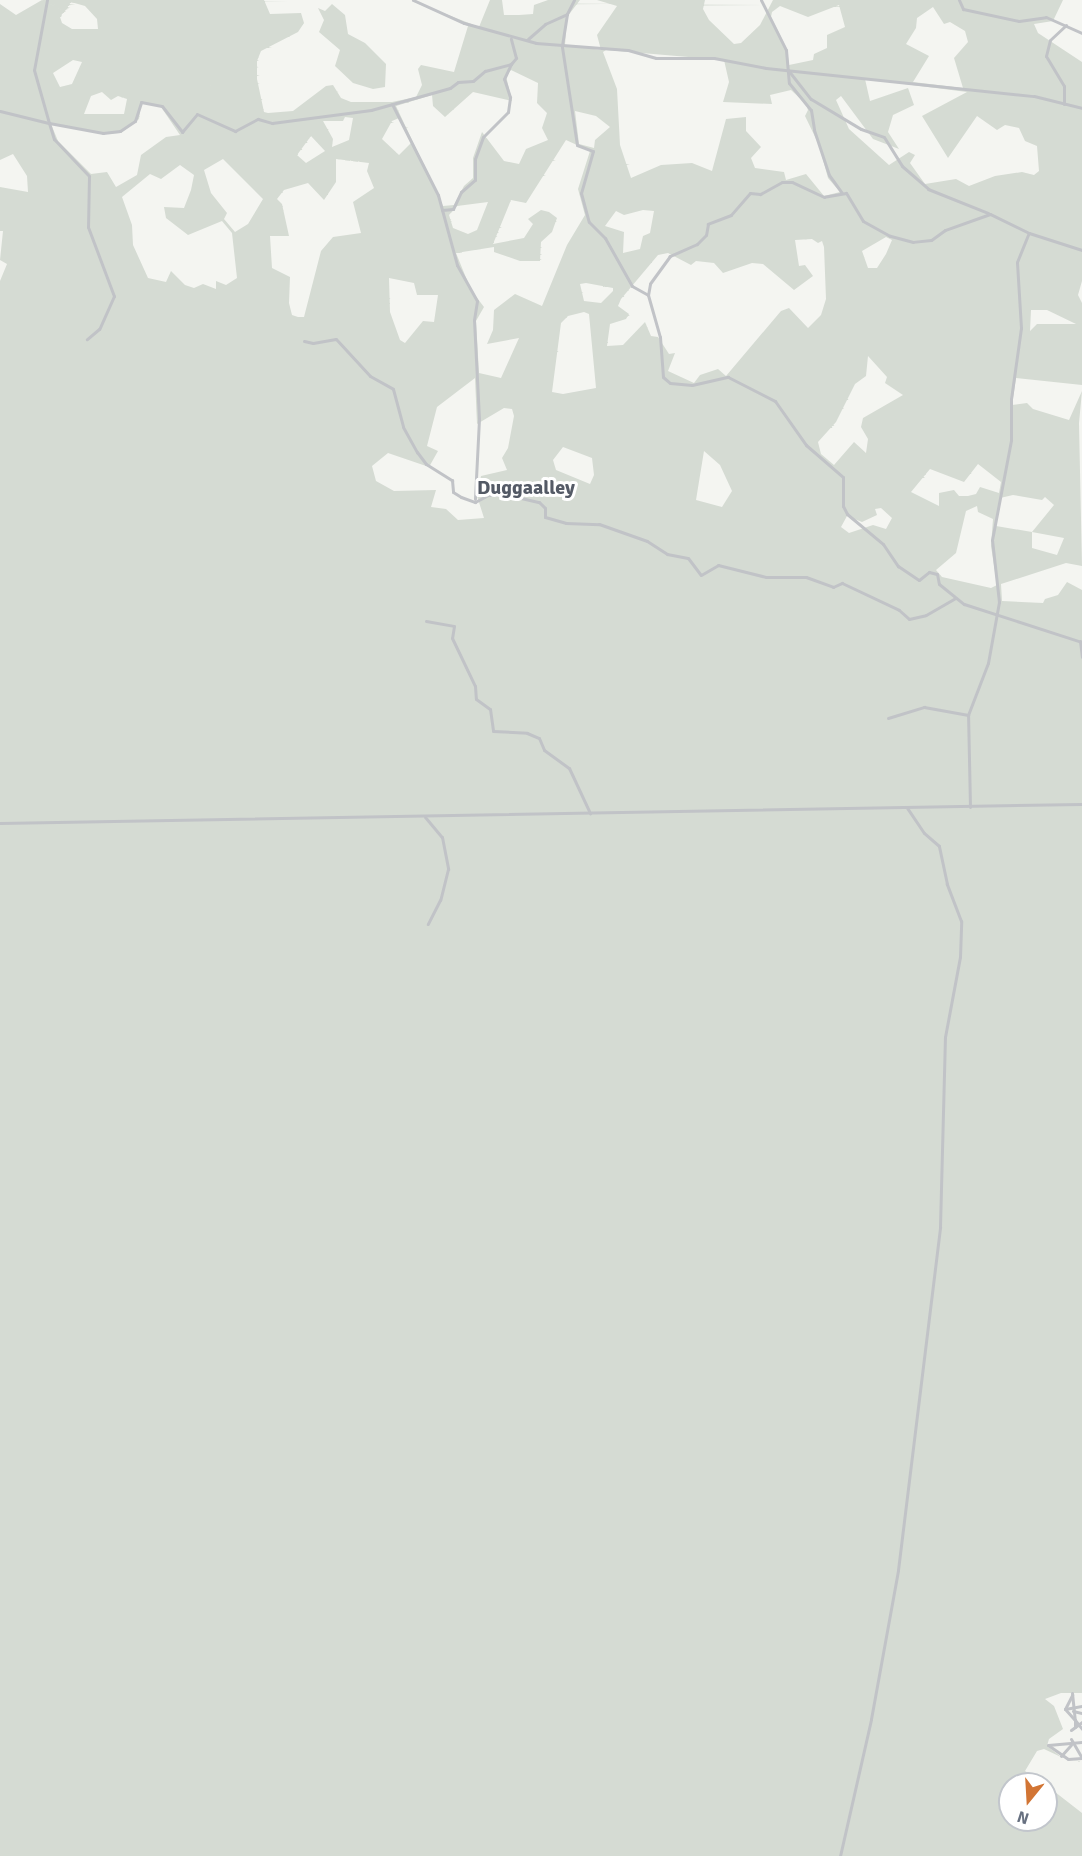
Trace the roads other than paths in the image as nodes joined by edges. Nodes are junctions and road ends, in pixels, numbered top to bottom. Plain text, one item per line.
1 (47, 0) edge
2 (413, 0) edge
3 (574, 0) edge
4 (761, 0) edge
5 (959, 0) edge
6 (567, 14) junction
7 (1066, 25) junction
8 (1082, 33) edge
9 (511, 39) junction
10 (528, 39) junction
11 (562, 47) junction
12 (511, 64) junction
13 (788, 70) junction
14 (392, 104) junction
15 (1064, 104) junction
16 (1082, 108) edge
17 (0, 111) edge
18 (49, 123) junction
19 (842, 193) junction
20 (442, 210) junction
21 (990, 214) junction
22 (1029, 233) junction
23 (1082, 250) edge
24 (648, 295) junction
25 (87, 339) dead end
26 (304, 341) dead end
27 (476, 499) junction
28 (955, 598) junction
29 (996, 615) junction
30 (426, 621) dead end
31 (1081, 641) edge
32 (1082, 657) edge
33 (968, 715) junction
34 (888, 718) dead end
35 (1082, 804) edge
36 (970, 807) junction
37 (908, 808) junction
38 (590, 813) dead end
39 (424, 816) junction
40 (0, 823) edge
41 (428, 924) dead end
42 (1082, 1706) edge
43 (1065, 1709) junction
44 (1073, 1710) junction
45 (1082, 1713) edge
46 (1075, 1720) junction
47 (1078, 1724) edge
48 (1082, 1729) edge
49 (1071, 1730) dead end
50 (1071, 1739) dead end
51 (1082, 1742) edge
52 (1071, 1744) junction
53 (1061, 1756) junction
54 (1080, 1757) edge
55 (840, 1856) edge

1 - 18 street
2 - 9 street
3 - 6 street
4 - 13 street
5 - 7 street
6 - 10 street
6 - 11 street
7 - 8 street
7 - 15 street
9 - 10 street
9 - 12 street
10 - 11 street
11 - 13 street
11 - 24 street
12 - 14 street
12 - 20 street
13 - 15 street
13 - 19 street
13 - 21 street
14 - 18 street
14 - 20 street
15 - 16 street
17 - 18 street
18 - 25 street
19 - 21 street
19 - 24 street
20 - 27 street
21 - 22 street
22 - 23 street
22 - 29 street
24 - 28 street
26 - 27 street
27 - 28 street
28 - 29 street
29 - 31 street
29 - 33 street
30 - 38 street
31 - 32 street
33 - 34 street
33 - 36 street
35 - 36 street
36 - 37 street
37 - 39 street
37 - 55 street
39 - 40 street
39 - 41 street
42 - 44 street
43 - 44 street
43 - 44 street
43 - 46 street
44 - 45 street
44 - 46 street
46 - 47 street
47 - 48 street
47 - 49 street
50 - 52 street
51 - 52 street
52 - 53 street
52 - 53 street
52 - 54 street
53 - 54 street

